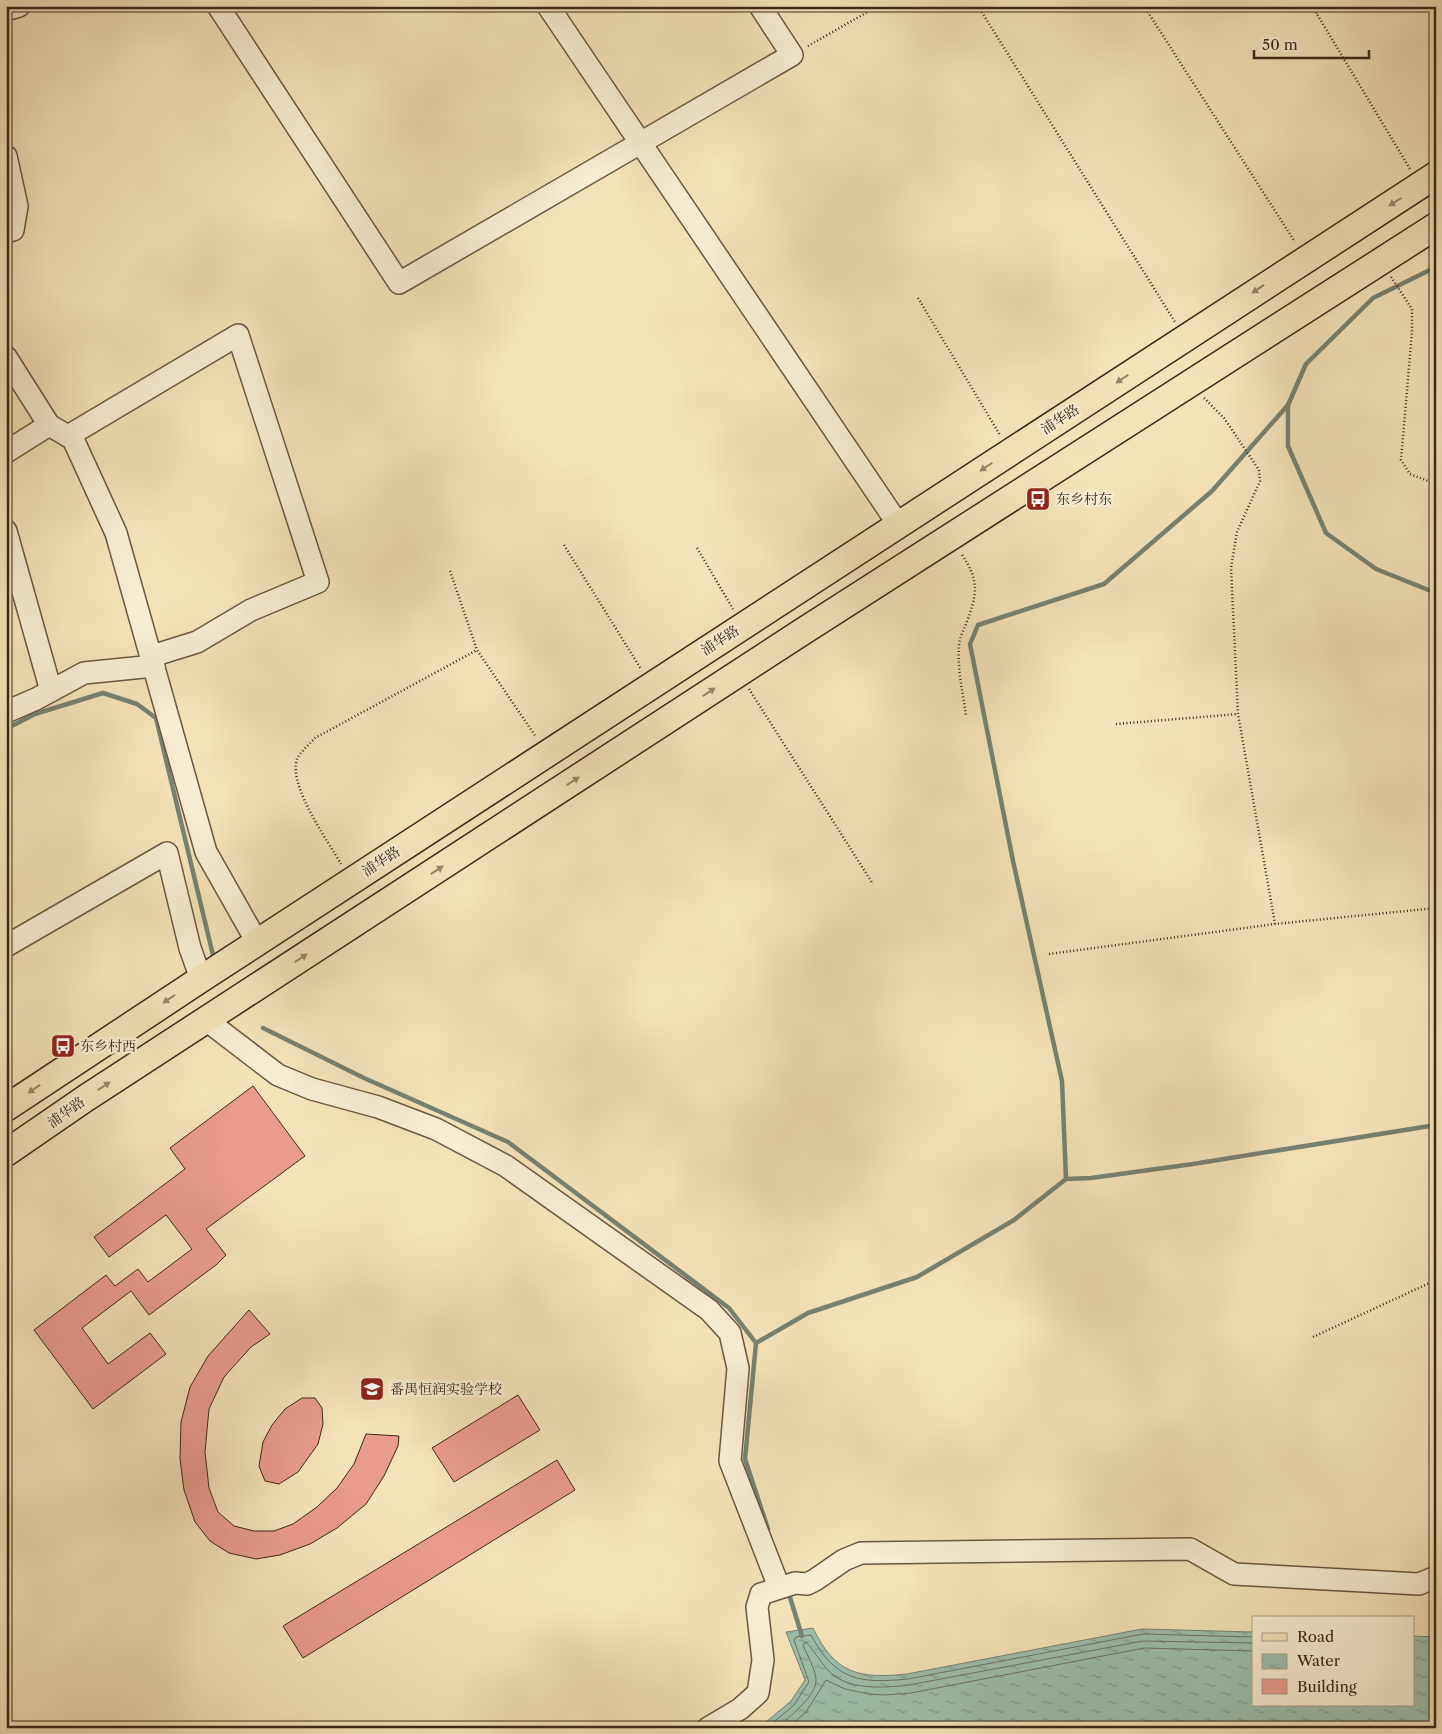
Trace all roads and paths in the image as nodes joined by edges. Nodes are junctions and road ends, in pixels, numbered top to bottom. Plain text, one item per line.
1 (20, 6) edge
2 (218, 6) edge
3 (548, 6) edge
4 (760, 6) edge
5 (878, 6) edge
6 (978, 6) edge
7 (1144, 6) edge
8 (1312, 6) edge
9 (1326, 6) edge
10 (6, 10) edge
11 (1316, 12) junction
12 (792, 56) junction
13 (6, 156) edge
14 (1428, 180) edge
15 (1436, 226) edge
16 (6, 232) edge
17 (1305, 258) junction
18 (1391, 278) dead end
19 (918, 298) dead end
20 (1185, 338) junction
21 (6, 357) edge
22 (1190, 383) junction
23 (49, 425) junction
24 (68, 436) junction
25 (6, 452) edge
26 (1010, 452) junction
27 (1436, 484) edge
28 (898, 524) junction
29 (6, 531) edge
30 (949, 537) junction
31 (564, 545) dead end
32 (697, 548) dead end
33 (450, 571) dead end
34 (743, 625) junction
35 (477, 650) junction
36 (153, 661) junction
37 (738, 673) junction
38 (651, 685) junction
39 (52, 691) junction
40 (6, 712) edge
41 (1238, 714) junction
42 (966, 716) dead end
43 (1116, 724) dead end
44 (546, 753) junction
45 (351, 880) junction
46 (873, 884) dead end
47 (1436, 908) edge
48 (1275, 924) junction
49 (6, 946) edge
50 (248, 948) junction
51 (1049, 954) dead end
52 (205, 976) junction
53 (206, 1020) junction
54 (6, 1108) edge
55 (6, 1153) edge
56 (1436, 1280) edge
57 (1313, 1337) dead end
58 (1436, 1577) edge
59 (787, 1585) junction
60 (708, 1728) edge

1 - 10 street
2 - 12 street
3 - 28 street
4 - 12 street
5 - 12 path
6 - 20 path
7 - 17 path
8 - 11 path
9 - 11 path
11 - 14 path
13 - 16 street
14 -> 17 main road, 浦华路
15 - 22 main road, 浦华路
17 -> 20 main road, 浦华路
18 - 27 path
19 - 26 path
20 -> 26 main road, 浦华路
21 - 23 street
22 - 30 main road, 浦华路
22 - 41 path
23 - 24 street
23 - 25 street
24 - 36 street
24 - 36 street
26 -> 28 main road, 浦华路
28 - 34 main road, 浦华路
29 - 39 street
30 - 37 main road, 浦华路
30 - 42 path
31 - 38 path
32 - 34 path
33 - 35 path
34 - 38 main road, 浦华路
35 - 44 path
35 - 45 path
36 - 39 street
36 - 50 street
37 - 46 path
53 -> 37 main road, 浦华路
38 - 44 main road, 浦华路
39 - 40 street
41 - 43 path
41 - 48 path
44 - 45 main road, 浦华路
45 - 50 main road, 浦华路
47 - 48 path
48 - 51 path
49 - 52 street
50 - 52 main road, 浦华路
52 -> 54 main road, 浦华路
55 -> 53 main road, 浦华路
53 - 59 street
56 - 57 path
58 - 59 street
59 - 60 street

